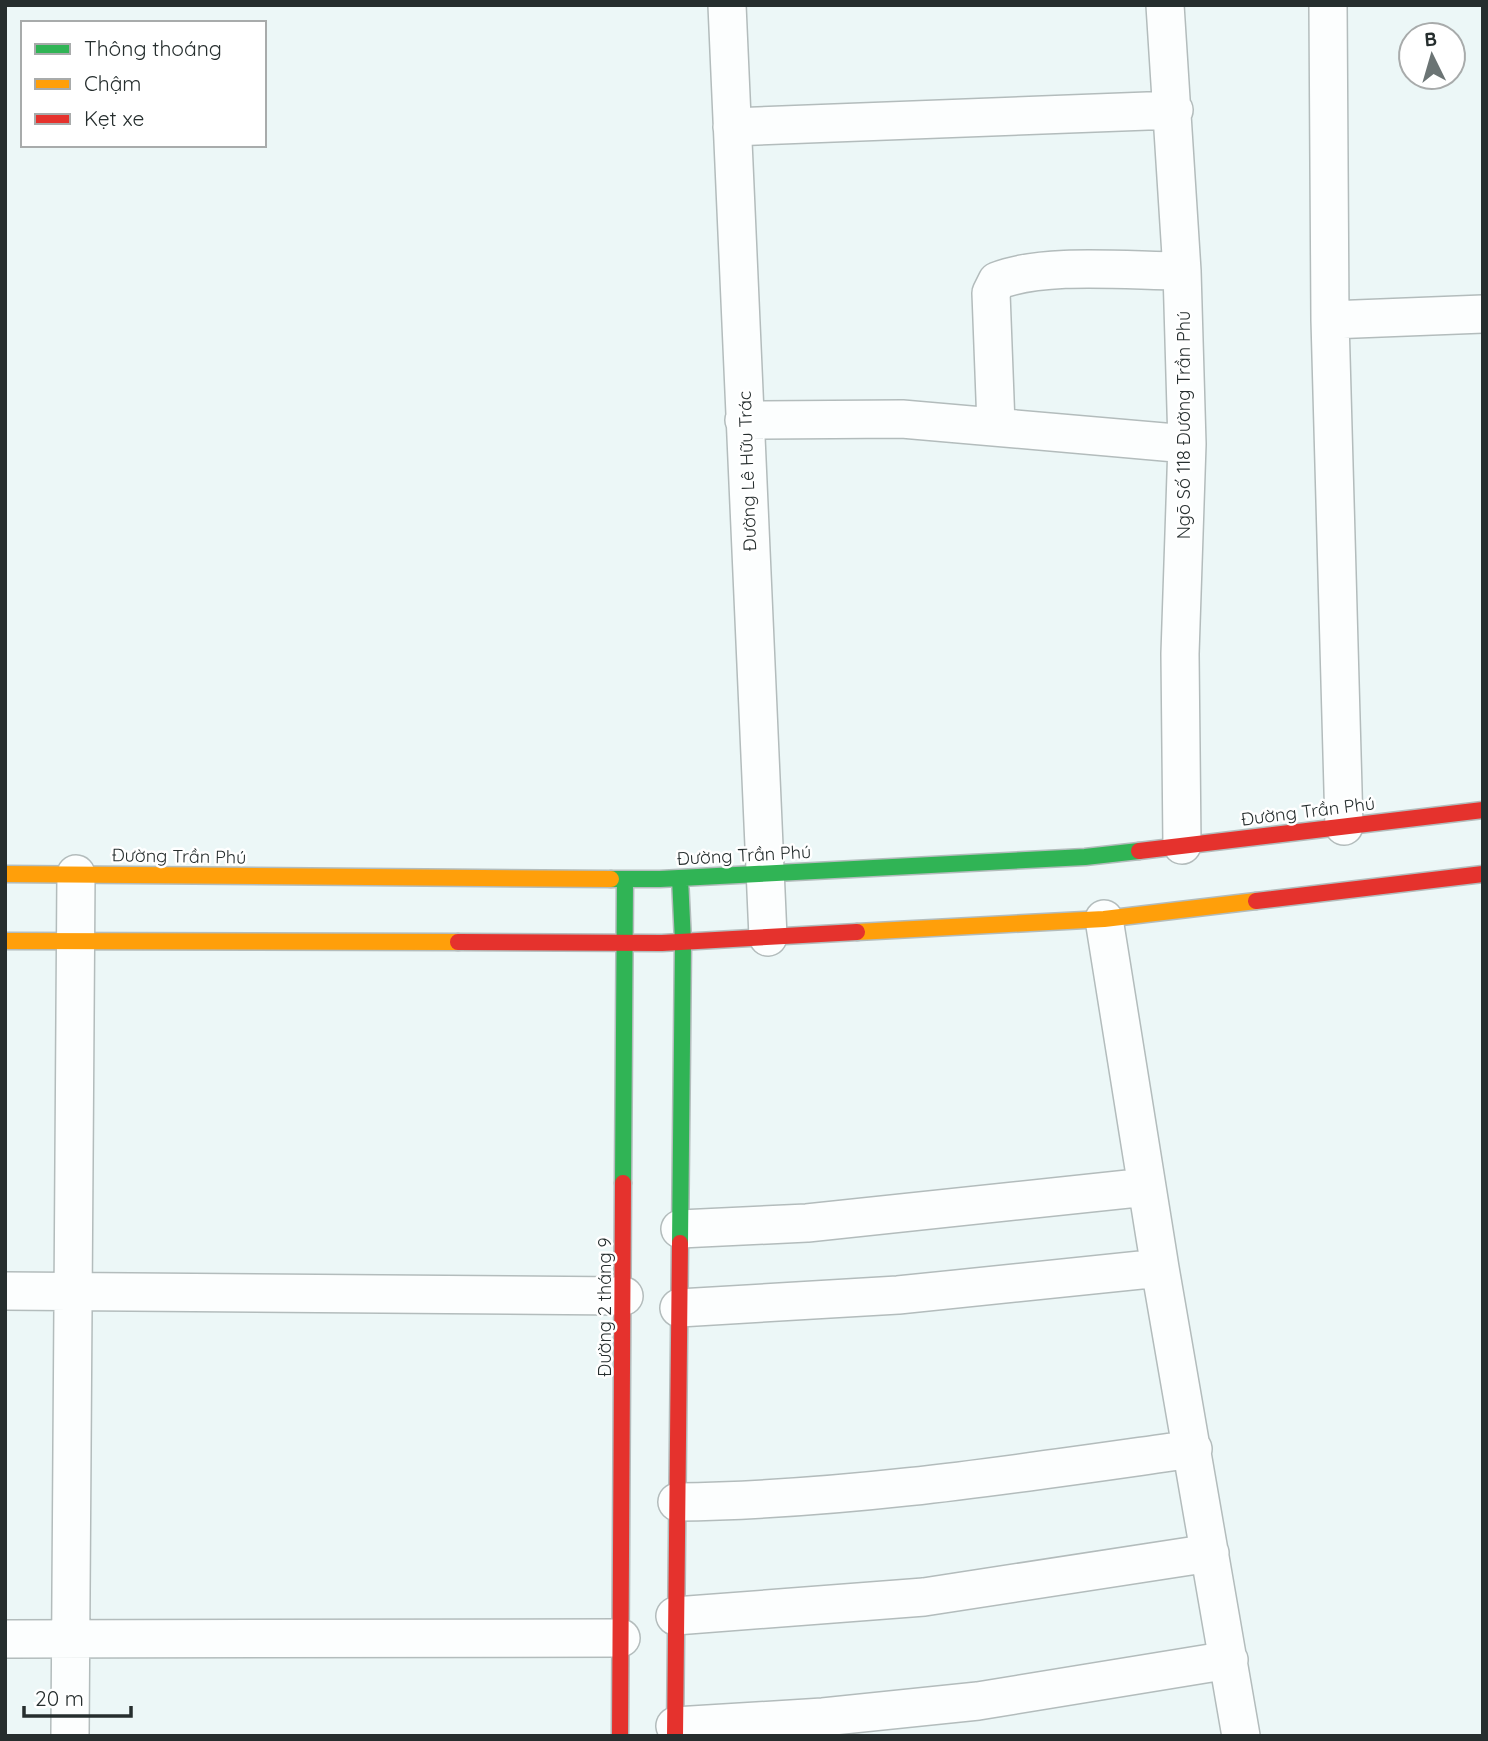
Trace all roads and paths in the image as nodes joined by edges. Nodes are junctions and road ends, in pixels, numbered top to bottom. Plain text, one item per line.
1 (727, 5) edge
2 (1164, 5) edge
3 (1328, 5) edge
4 (1174, 110) junction
5 (732, 127) junction
6 (1182, 271) junction
7 (1483, 314) edge
8 (1330, 320) junction
9 (744, 420) junction
10 (996, 425) junction
11 (1187, 444) junction
12 (1483, 810) edge
13 (1344, 826) junction
14 (1182, 845) junction
15 (764, 873) junction
16 (5, 874) edge
17 (76, 874) junction
18 (1483, 874) edge
19 (680, 878) junction
20 (625, 879) junction
21 (1104, 919) junction
22 (768, 937) junction
23 (5, 941) edge
24 (75, 941) junction
25 (683, 942) junction
26 (625, 943) junction
27 (1147, 1187) junction
28 (680, 1229) junction
29 (1160, 1268) junction
30 (5, 1291) edge
31 (72, 1291) junction
32 (624, 1296) junction
33 (679, 1308) junction
34 (1193, 1449) junction
35 (677, 1502) junction
36 (1210, 1553) junction
37 (676, 1616) junction
38 (621, 1638) junction
39 (5, 1639) edge
40 (70, 1639) junction
41 (1228, 1660) junction
42 (675, 1731) edge
43 (70, 1736) edge
44 (620, 1736) edge
45 (1241, 1736) edge

1 - 5 street, Đường Lê Hữu Trác
2 - 4 street, Ngõ Số 118 Đường Trần Phú
3 - 8 street
4 - 5 street
4 - 6 street, Ngõ Số 118 Đường Trần Phú
5 - 9 street, Đường Lê Hữu Trác
6 - 10 street
6 - 11 street, Ngõ Số 118 Đường Trần Phú
7 - 8 street
8 - 13 street
9 - 10 street
9 - 15 street, Đường Lê Hữu Trác
10 - 11 street
11 - 14 street, Ngõ Số 118 Đường Trần Phú
12 - 13 main road, Đường Trần Phú
13 - 14 main road, Đường Trần Phú
14 - 15 main road, Đường Trần Phú
15 - 19 main road, Đường Trần Phú
15 - 22 street, Đường Lê Hữu Trác
16 - 17 main road, Đường Trần Phú
17 - 20 main road, Đường Trần Phú
17 - 24 street
18 - 21 main road
19 - 20 main road, Đường Trần Phú
19 - 25 main road
20 - 26 main road, Đường 2 tháng 9
21 - 22 main road
21 - 27 street
22 - 25 main road
23 - 24 main road
24 - 26 main road
24 - 31 street
25 - 26 main road
25 - 28 main road
26 - 32 main road, Đường 2 tháng 9
27 - 28 street
27 - 29 street
28 - 33 main road
29 - 33 street
29 - 34 street
30 - 31 street
31 - 32 street
31 - 40 street
32 - 38 main road, Đường 2 tháng 9
33 - 35 main road
34 - 35 street
34 - 36 street
35 - 37 main road
36 - 37 street
36 - 41 street
37 - 42 main road
38 - 40 street
38 - 44 main road, Đường 2 tháng 9
39 - 40 street
40 - 43 street
41 - 42 street
41 - 45 street

